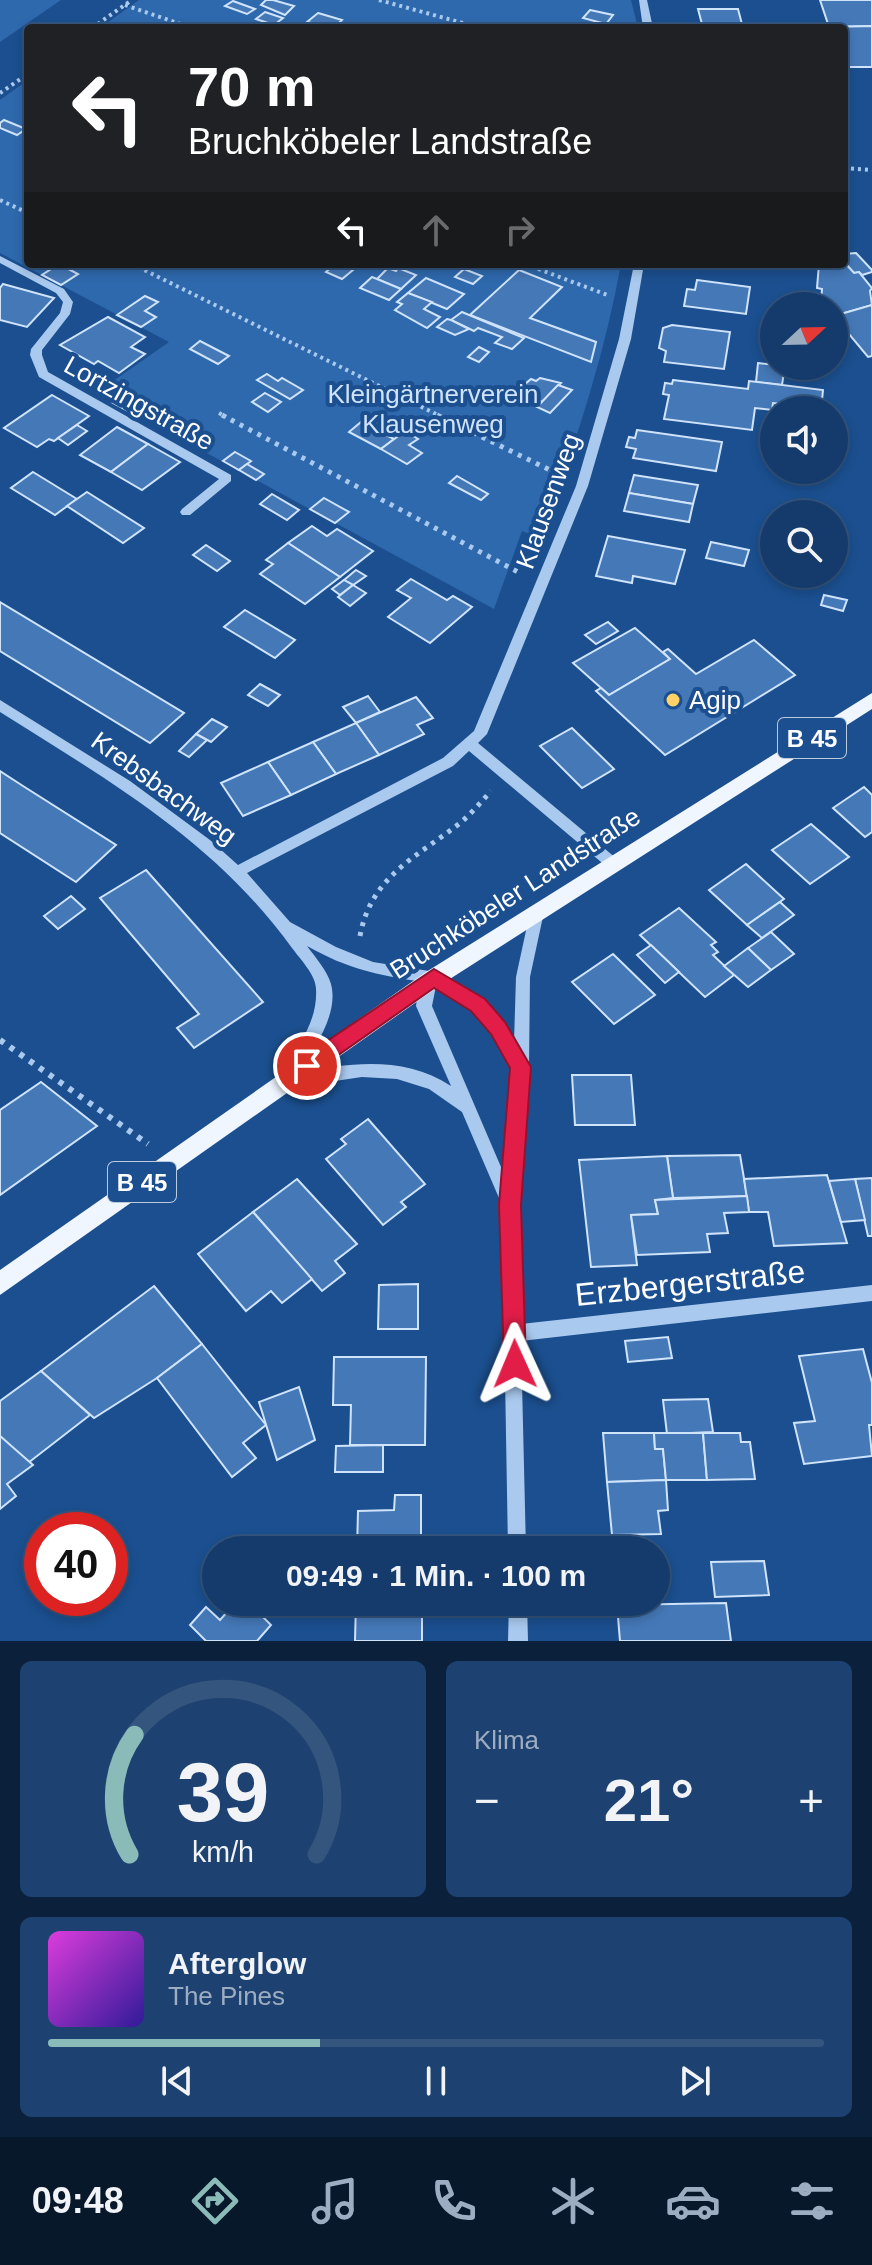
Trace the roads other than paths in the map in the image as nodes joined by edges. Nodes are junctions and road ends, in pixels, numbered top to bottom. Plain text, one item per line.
1 (643, 0) edge
2 (647, 24) edge
3 (0, 259) edge
4 (638, 268) edge
5 (186, 512) dead end
6 (872, 700) edge
7 (0, 705) edge
8 (471, 745) junction
9 (612, 863) junction
10 (237, 872) junction
11 (537, 912) junction
12 (287, 926) junction
13 (434, 978) junction
14 (521, 1067) junction
15 (284, 1081) junction
16 (467, 1107) junction
17 (510, 1205) junction
18 (0, 1284) edge
19 (872, 1293) edge
20 (515, 1333) junction
21 (517, 1536) edge
22 (518, 1616) edge
23 (518, 1641) edge

1 - 2 street
3 - 5 street, Lortzingstraße
4 - 8 street, Klausenweg
6 - 9 main road, Bruchköbeler Landstraße / B 45
7 - 10 street, Krebsbachweg
8 - 9 street
8 - 10 street, Klausenweg
9 - 11 main road, Bruchköbeler Landstraße / B 45
10 - 12 street, Krebsbachweg
11 - 13 main road, Bruchköbeler Landstraße / B 45
11 - 14 street
12 - 13 street, Krebsbachweg
12 - 15 street, Krebsbachweg
13 - 14 street
13 - 15 main road, Bruchköbeler Landstraße / B 45
13 - 16 street
14 - 17 street
15 - 16 street
15 - 18 main road, Bruchköbeler Landstraße / B 45
16 - 17 street
17 - 20 street
19 - 20 street, Erzbergerstraße
20 - 21 street
22 - 23 street

